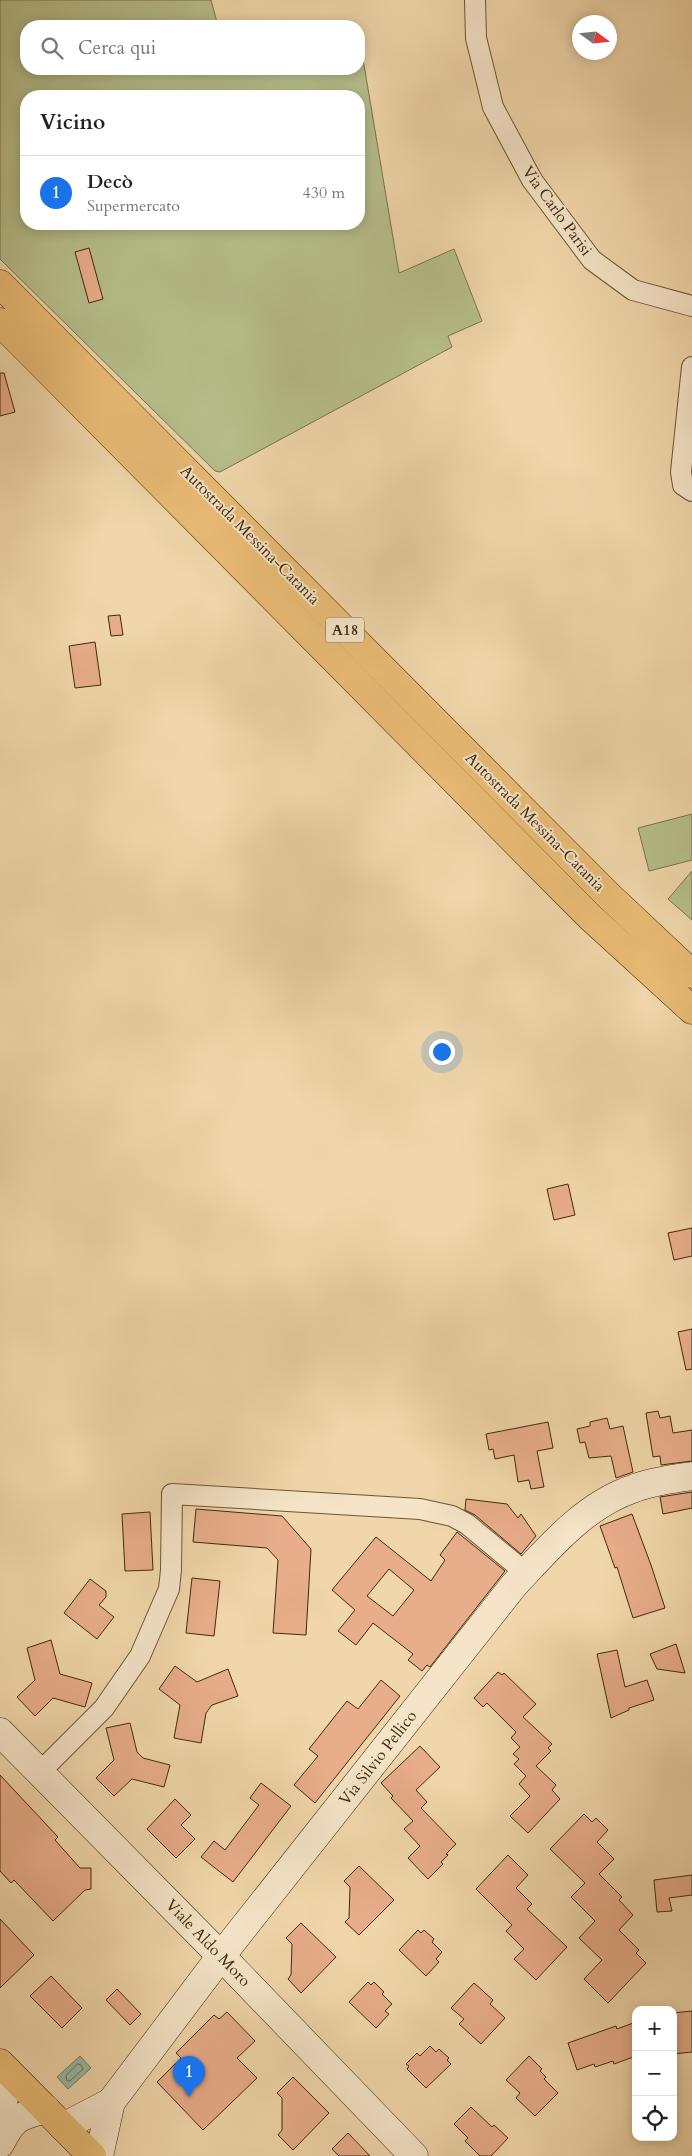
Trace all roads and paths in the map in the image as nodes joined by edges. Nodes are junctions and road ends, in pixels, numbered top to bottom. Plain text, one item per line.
1 (475, 0) edge
2 (0, 284) edge
3 (692, 306) edge
4 (0, 322) edge
5 (692, 367) edge
6 (692, 491) edge
7 (692, 974) edge
8 (692, 1010) edge
9 (692, 1476) edge
10 (526, 1573) junction
11 (0, 1732) edge
12 (40, 1772) junction
13 (221, 1956) junction
14 (3, 2066) edge
15 (111, 2102) junction
16 (54, 2118) junction
17 (0, 2122) edge
18 (0, 2144) edge
19 (92, 2156) edge
20 (99, 2156) edge
21 (414, 2156) edge

1 - 3 street, Via Carlo Parisi
2 - 7 main road, Autostrada Messina-Catania / A18
4 - 8 main road, Autostrada Messina-Catania / A18
5 - 6 street
9 - 10 street, Via Silvio Pellico
10 - 12 street
10 - 13 street, Via Silvio Pellico
11 - 12 street, Viale Aldo Moro
12 - 13 street, Viale Aldo Moro
13 - 15 street, Via Silvio Pellico
13 - 21 street, Viale Aldo Moro
14 - 16 main road
14 - 17 street
15 - 16 street
15 - 20 street
16 - 18 street
16 - 19 main road

